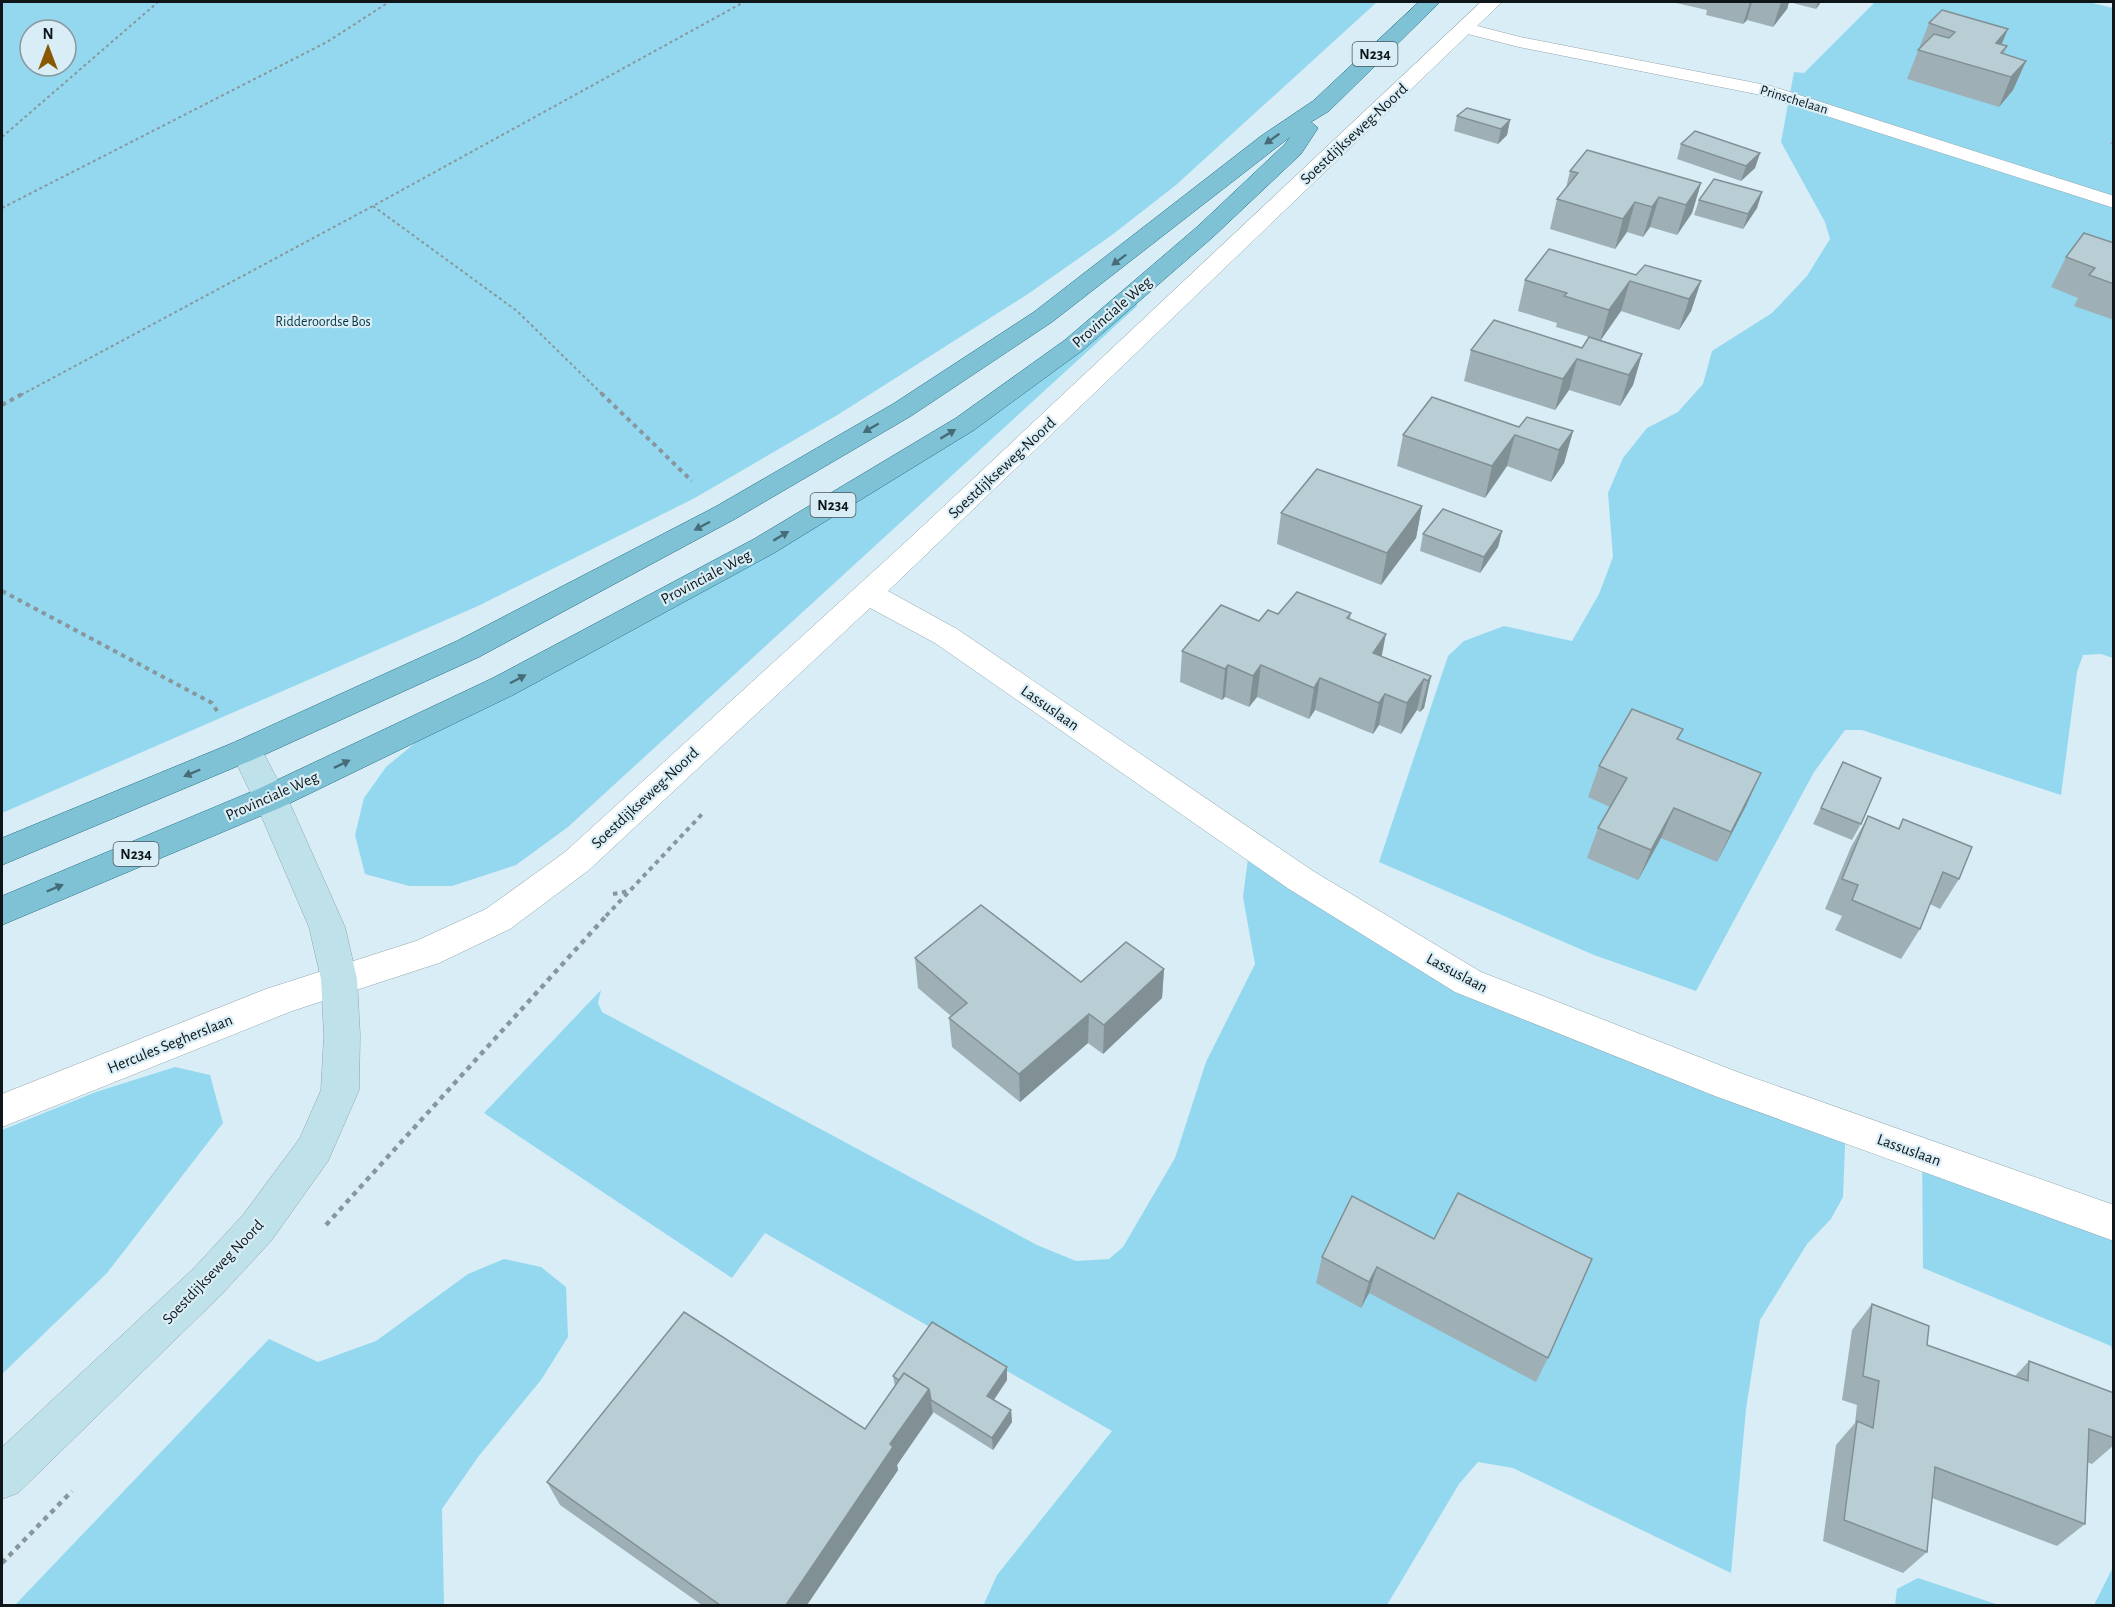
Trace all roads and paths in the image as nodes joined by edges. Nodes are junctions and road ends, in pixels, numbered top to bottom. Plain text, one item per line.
1 (158, 2) edge
2 (389, 2) edge
3 (744, 2) edge
4 (1430, 2) edge
5 (1492, 2) edge
6 (1466, 28) junction
7 (1321, 106) junction
8 (2, 137) edge
9 (2114, 202) edge
10 (373, 206) junction
11 (2, 208) edge
12 (2, 405) edge
13 (725, 513) junction
14 (2, 591) edge
15 (867, 593) junction
16 (212, 704) dead end
17 (246, 750) junction
18 (270, 798) junction
19 (2, 852) edge
20 (2, 910) edge
21 (339, 979) junction
22 (2, 1111) edge
23 (2114, 1223) edge
24 (2, 1477) edge

1 - 8 path
2 - 11 path
3 - 10 path
4 - 7 main road, Provinciale Weg / N234
5 - 6 street, Soestdijkseweg-Noord
6 - 9 lane, Prinschelaan
6 - 15 street, Soestdijkseweg-Noord
7 -> 13 main road, Provinciale Weg / N234
18 -> 7 main road, Provinciale Weg / N234
10 - 12 path
10 - 13 path
13 -> 17 main road, Provinciale Weg / N234
14 - 16 path
15 - 21 street, Soestdijkseweg-Noord
15 - 23 street, Lassuslaan
17 - 18 main road, Soestdijkseweg Noord
17 -> 19 main road, Provinciale Weg / N234
20 -> 18 main road, Provinciale Weg / N234
18 - 21 main road, Soestdijkseweg Noord
21 - 22 street, Hercules Segherslaan
21 - 24 main road, Soestdijkseweg Noord

